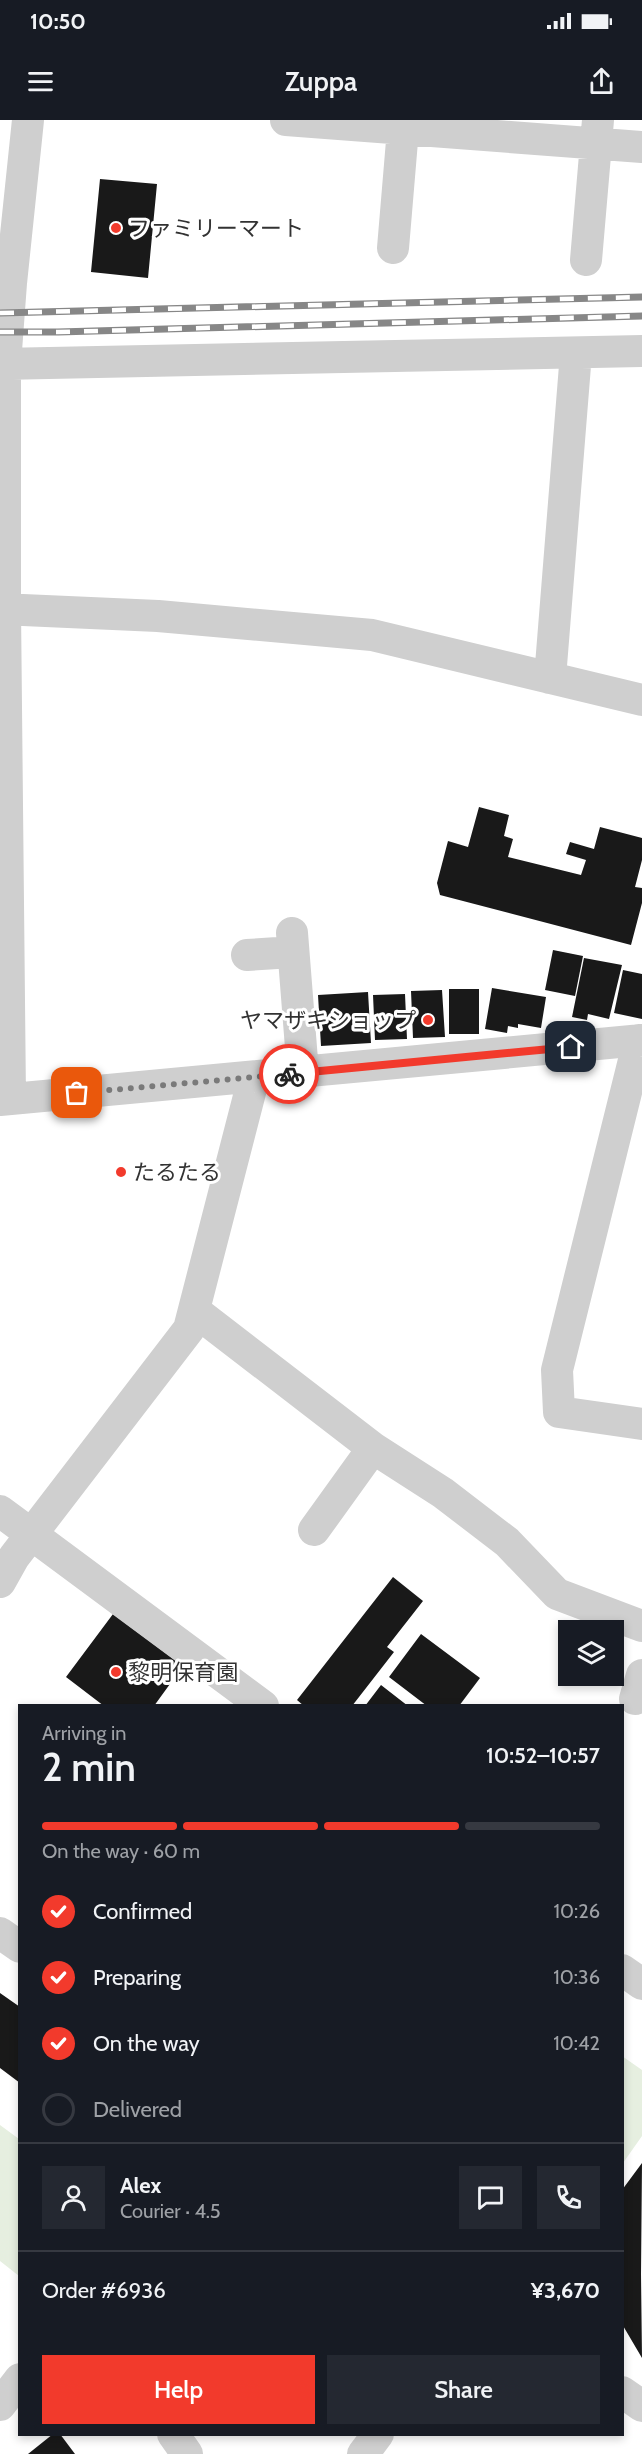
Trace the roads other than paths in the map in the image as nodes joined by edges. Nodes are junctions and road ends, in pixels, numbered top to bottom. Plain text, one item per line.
1 (28, 120) edge
2 (285, 120) edge
3 (403, 129) junction
4 (596, 132) edge
5 (642, 147) edge
6 (393, 248) dead end
7 (586, 260) dead end
8 (5, 283) edge
9 (642, 351) edge
10 (576, 353) junction
11 (3, 364) edge
12 (2, 609) edge
13 (550, 678) junction
14 (642, 700) edge
15 (4, 842) edge
16 (247, 955) dead end
17 (640, 1040) edge
18 (303, 1073) junction
19 (254, 1077) junction
20 (5, 1100) edge
21 (195, 1311) junction
22 (642, 1424) edge
23 (373, 1448) junction
24 (0, 1511) edge
25 (314, 1530) dead end
26 (32, 1534) junction
27 (0, 1582) edge
28 (642, 1626) edge
29 (260, 1704) edge
30 (0, 1933) edge
31 (18, 1946) edge
32 (624, 1971) edge
33 (642, 1984) edge
34 (18, 2382) edge
35 (624, 2392) edge
36 (0, 2405) edge
37 (642, 2406) edge
38 (174, 2436) edge
39 (376, 2436) edge
40 (187, 2454) edge
41 (363, 2454) edge

1 - 8 street
2 - 3 street
3 - 4 street
3 - 6 street
4 - 5 street
4 - 7 street
8 - 11 street
9 - 10 street
10 - 11 street
10 - 13 street
11 - 12 street
12 - 13 street
12 - 15 street
13 - 14 street
15 - 20 street
16 - 18 street
17 - 18 street
17 - 22 street
18 - 19 street
19 - 20 street
19 - 21 street
21 - 23 street
21 - 26 street
23 - 25 street
23 - 28 street
24 - 26 street
26 - 27 street
26 - 29 street
30 - 31 street
32 - 33 street
34 - 36 street
35 - 37 street
38 - 40 street
39 - 41 street

